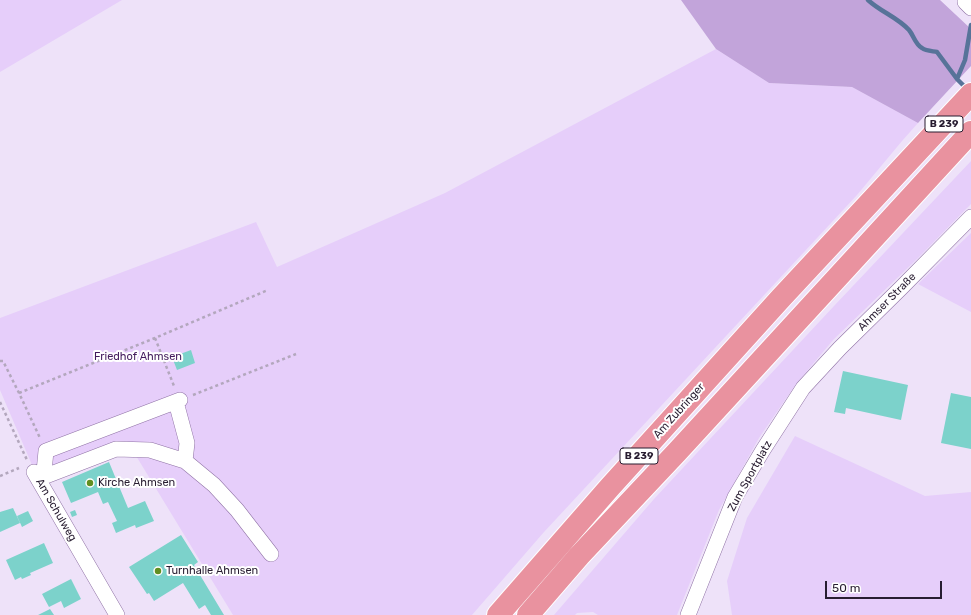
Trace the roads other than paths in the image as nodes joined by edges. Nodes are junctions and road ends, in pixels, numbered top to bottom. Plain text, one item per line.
1 (971, 94) edge
2 (971, 132) edge
3 (971, 217) edge
4 (803, 388) joint
5 (185, 461) junction
6 (34, 472) junction
7 (271, 554) dead end
8 (117, 615) edge
9 (498, 615) edge
10 (528, 615) edge
11 (688, 615) edge

1 - 9 highway, Am Zubringer / B 239
2 - 10 highway, B 239
3 - 4 street, Ahmser Straße
4 - 11 street, Zum Sportplatz
5 - 6 street
5 - 6 street
5 - 7 street
6 - 8 street, Am Schulweg

